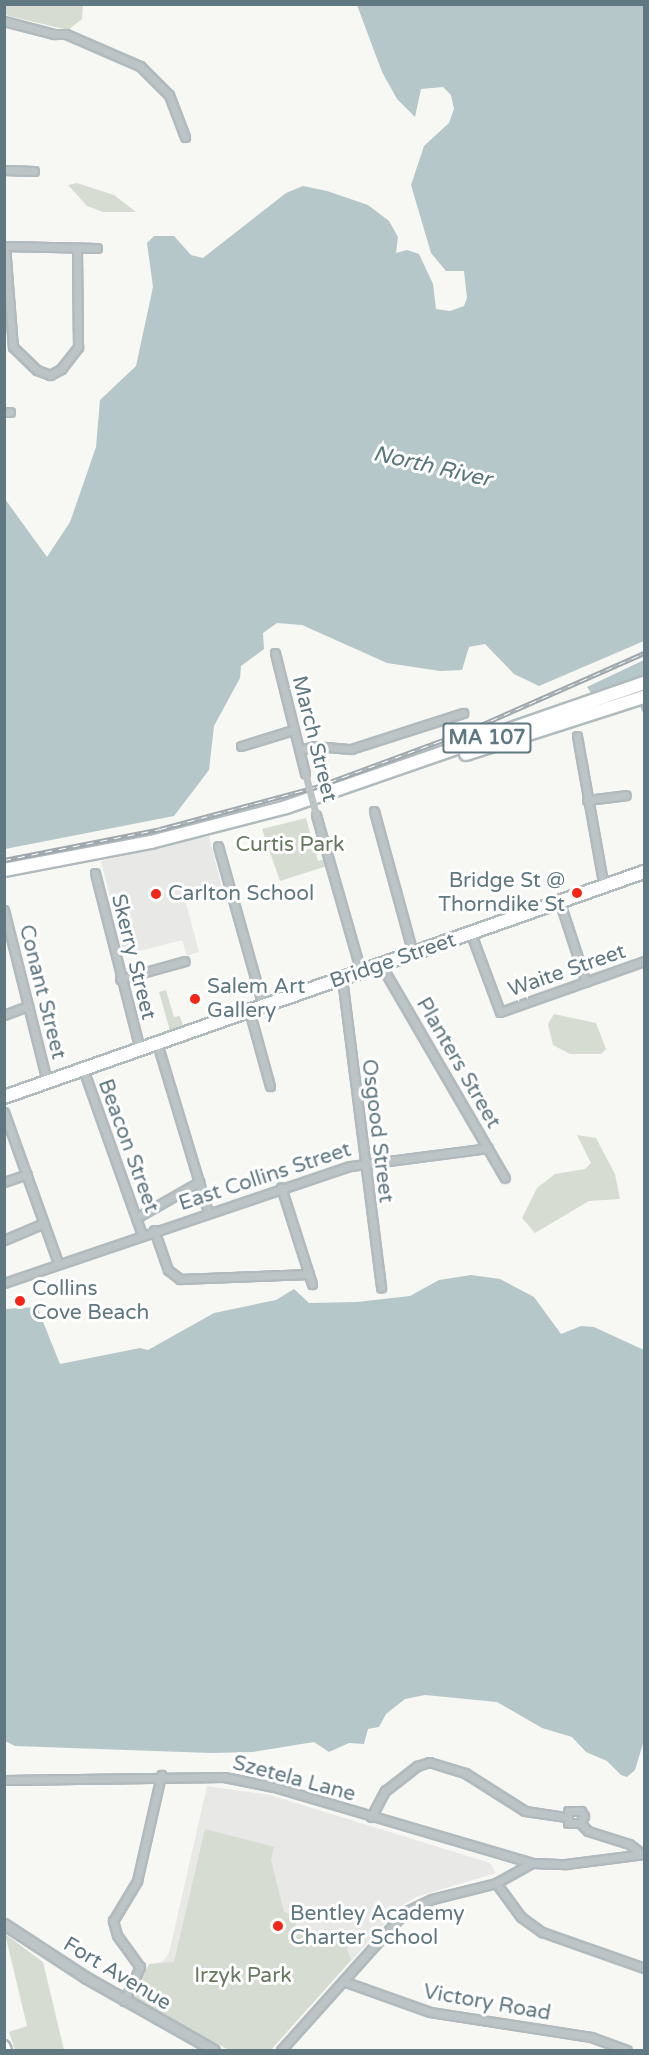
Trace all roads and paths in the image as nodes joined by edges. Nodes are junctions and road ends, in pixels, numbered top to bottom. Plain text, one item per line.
1 (4, 21) edge
2 (184, 137) dead end
3 (4, 170) edge
4 (34, 171) dead end
5 (5, 246) edge
6 (77, 248) junction
7 (97, 248) dead end
8 (275, 653) dead end
9 (645, 683) edge
10 (645, 697) edge
11 (595, 707) junction
12 (463, 713) dead end
13 (293, 729) junction
14 (577, 736) dead end
15 (241, 746) dead end
16 (298, 750) junction
17 (626, 795) dead end
18 (587, 800) junction
19 (375, 811) dead end
20 (218, 846) dead end
21 (4, 870) edge
22 (645, 872) edge
23 (95, 873) dead end
24 (604, 887) junction
25 (560, 903) junction
26 (4, 910) edge
27 (471, 934) junction
28 (413, 954) junction
29 (184, 961) dead end
30 (645, 961) edge
31 (381, 965) junction
32 (361, 972) junction
33 (342, 978) junction
34 (120, 980) junction
35 (586, 982) junction
36 (28, 1006) junction
37 (263, 1006) junction
38 (249, 1010) junction
39 (4, 1015) edge
40 (157, 1043) junction
41 (140, 1049) junction
42 (83, 1069) junction
43 (47, 1081) junction
44 (270, 1086) dead end
45 (4, 1097) edge
46 (4, 1112) edge
47 (488, 1148) junction
48 (363, 1163) junction
49 (27, 1174) junction
50 (505, 1178) dead end
51 (4, 1182) edge
52 (199, 1182) junction
53 (281, 1188) junction
54 (208, 1212) junction
55 (136, 1218) junction
56 (44, 1223) junction
57 (154, 1230) junction
58 (142, 1234) junction
59 (4, 1240) edge
60 (58, 1263) junction
61 (309, 1274) junction
62 (4, 1283) edge
63 (312, 1284) dead end
64 (381, 1287) dead end
65 (161, 1775) junction
66 (4, 1780) edge
67 (371, 1817) junction
68 (565, 1817) junction
69 (580, 1823) junction
70 (643, 1853) edge
71 (532, 1863) junction
72 (496, 1883) junction
73 (4, 1924) edge
74 (645, 1968) edge
75 (343, 1981) junction
76 (124, 2001) junction
77 (4, 2046) edge
78 (6, 2050) edge
79 (214, 2050) edge
80 (281, 2050) edge
81 (627, 2050) edge

1 - 2 street
3 - 4 street
5 - 6 street
5 - 6 street
6 - 7 street
8 - 13 street, March Street
9 - 11 main road, MA 107
10 - 11 main road, MA 107
11 - 21 main road, MA 107
12 - 16 street
13 - 15 street
13 - 16 street, March Street
14 - 18 street
16 - 32 street, March Street, bridge
17 - 18 street
18 - 24 street
19 - 28 street
20 - 37 street
22 - 24 main road, Bridge Street
23 - 34 street, Skerry Street
24 - 25 main road, Bridge Street
25 - 27 main road, Bridge Street
25 - 35 street
26 - 36 street, Conant Street
27 - 28 main road, Bridge Street
27 - 35 street, Waite Street
28 - 31 main road, Bridge Street
29 - 34 street
30 - 35 street, Waite Street
31 - 32 main road, Bridge Street
31 - 47 street, Planters Street
32 - 33 main road, Bridge Street
33 - 37 main road, Bridge Street
33 - 48 street, Osgood Street
34 - 41 street, Skerry Street
36 - 39 street
36 - 43 street, Conant Street
37 - 38 main road, Bridge Street
38 - 40 main road, Bridge Street
38 - 44 street
40 - 41 main road, Bridge Street
40 - 52 street
41 - 42 main road, Bridge Street
42 - 43 main road, Bridge Street
42 - 55 street, Beacon Street
43 - 45 main road, Bridge Street
46 - 49 street
47 - 48 street, East Collins Street
47 - 50 street, Planters Street
48 - 53 street, East Collins Street
48 - 64 street, Osgood Street
49 - 51 street
49 - 56 street
52 - 54 street
52 - 55 street
53 - 54 street, East Collins Street
53 - 61 street
54 - 57 street, East Collins Street
55 - 58 street, Beacon Street
56 - 59 street
56 - 60 street
57 - 58 street, East Collins Street
57 - 61 street
58 - 60 street, East Collins Street
60 - 62 street, East Collins Street
61 - 63 street
65 - 66 street, Szetela Lane
65 - 67 street, Szetela Lane
65 - 76 street
67 - 68 street
67 - 71 street, Szetela Lane
68 - 69 street
68 - 69 street
69 - 70 street
70 - 71 street, Szetela Lane
71 - 72 street
72 - 74 street
72 - 75 street
73 - 76 street, Fort Avenue
75 - 80 street
75 - 81 street, Victory Road
76 - 79 street, Fort Avenue
77 - 78 main road

